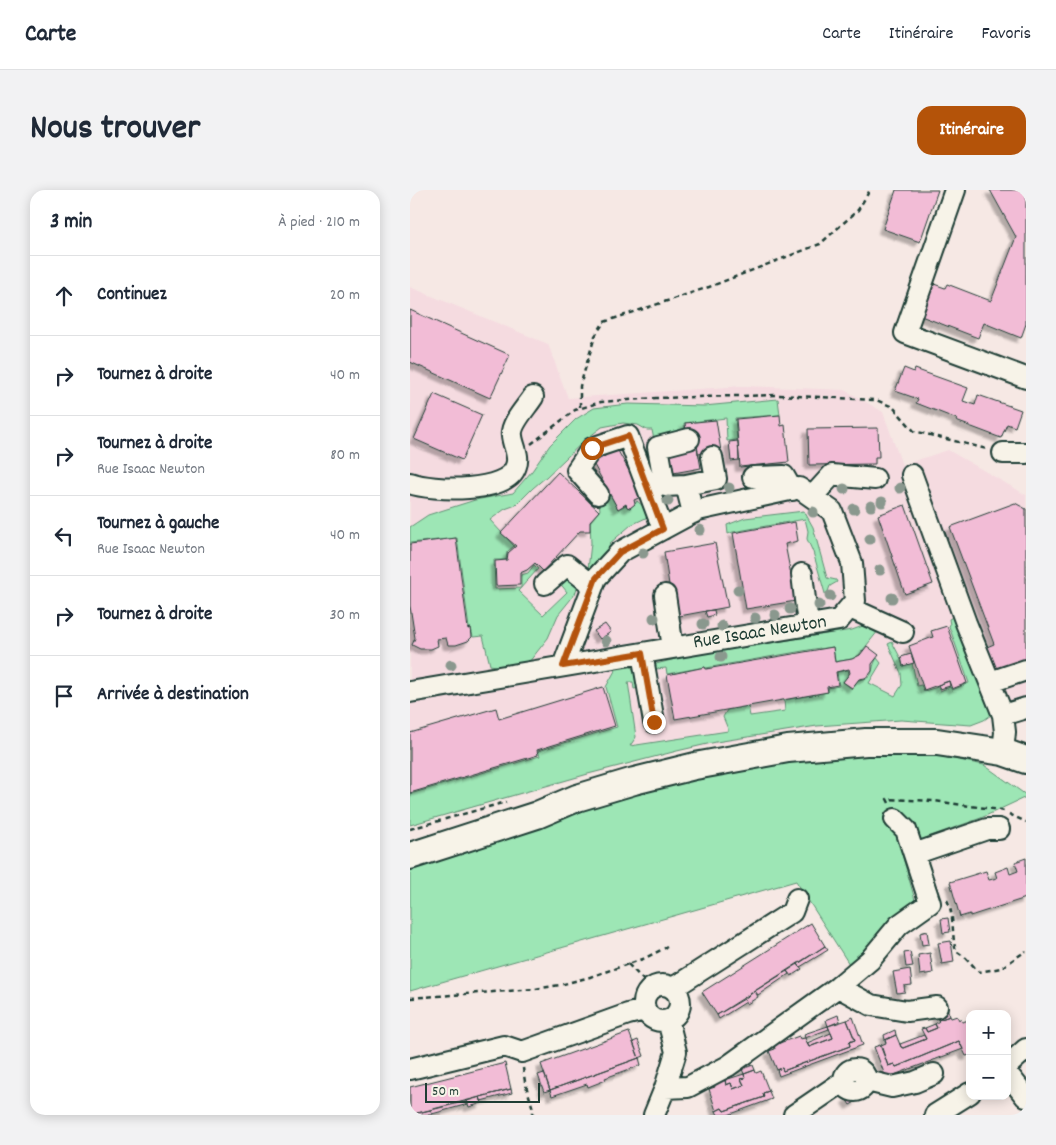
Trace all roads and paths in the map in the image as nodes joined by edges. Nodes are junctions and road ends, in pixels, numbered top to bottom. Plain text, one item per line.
1 (870, 190) edge
2 (955, 190) edge
3 (1026, 378) edge
4 (533, 397) dead end
5 (580, 407) junction
6 (689, 439) dead end
7 (1003, 453) joint
8 (1026, 453) edge
9 (517, 455) junction
10 (712, 458) dead end
11 (912, 475) dead end
12 (753, 477) dead end
13 (875, 480) dead end
14 (410, 483) edge
15 (686, 485) junction
16 (792, 490) junction
17 (598, 494) dead end
18 (812, 497) junction
19 (692, 513) junction
20 (663, 529) junction
21 (802, 574) dead end
22 (545, 584) dead end
23 (593, 586) junction
24 (665, 595) dead end
25 (850, 608) junction
26 (808, 626) junction
27 (903, 632) dead end
28 (673, 648) junction
29 (642, 653) junction
30 (563, 666) junction
31 (1026, 670) edge
32 (990, 682) junction
33 (410, 692) edge
34 (1026, 708) edge
35 (1003, 715) junction
36 (654, 722) dead end
37 (968, 747) junction
38 (1014, 756) edge
39 (1026, 772) edge
40 (577, 798) junction
41 (895, 819) joint
42 (1026, 822) edge
43 (999, 829) dead end
44 (410, 841) edge
45 (914, 854) junction
46 (410, 856) edge
47 (797, 899) dead end
48 (947, 899) dead end
49 (667, 947) dead end
50 (1026, 951) edge
51 (628, 964) junction
52 (838, 987) junction
53 (651, 988) junction
54 (673, 988) junction
55 (410, 998) edge
56 (937, 1007) dead end
57 (645, 1010) junction
58 (668, 1020) junction
59 (1026, 1050) edge
60 (522, 1052) junction
61 (1011, 1063) edge
62 (410, 1069) edge
63 (934, 1074) dead end
64 (1011, 1078) edge
65 (665, 1088) junction
66 (966, 1096) edge
67 (1026, 1097) edge
68 (534, 1115) edge
69 (654, 1115) edge
70 (794, 1115) edge
71 (934, 1115) edge

1 - 5 path
2 - 3 street
4 - 9 street
5 - 7 path
5 - 9 path
6 - 15 street
7 - 8 street
9 - 14 street
10 - 15 street
11 - 32 street
12 - 16 street
13 - 18 street
15 - 19 street
16 - 18 street, Rue Isaac Newton
16 - 19 street
17 - 20 street
18 - 25 street, Rue Isaac Newton
19 - 20 street
20 - 23 street
21 - 26 street
22 - 23 street
23 - 30 street
24 - 28 street
25 - 26 street, Rue Isaac Newton
25 - 27 street
26 - 28 street, Rue Isaac Newton
28 - 29 street, Rue Isaac Newton
29 - 30 street, Rue Isaac Newton
29 - 36 street
30 - 33 street, Rue Isaac Newton
31 - 32 street
32 - 35 street
34 - 35 street
35 - 38 street
37 - 38 main road
37 - 39 main road
37 - 40 main road
40 - 44 main road
40 - 46 main road
41 - 42 path
41 - 45 street
43 - 45 street
45 - 52 street
47 - 54 street
48 - 50 path
49 - 51 path
51 - 53 path
51 - 55 path
52 - 56 street
52 - 65 street
53 - 54 street
53 - 57 street
54 - 58 street
57 - 58 street
57 - 60 street
58 - 65 street
59 - 61 street
60 - 62 street
60 - 68 path
63 - 70 street
64 - 67 street
65 - 69 street
66 - 71 street

